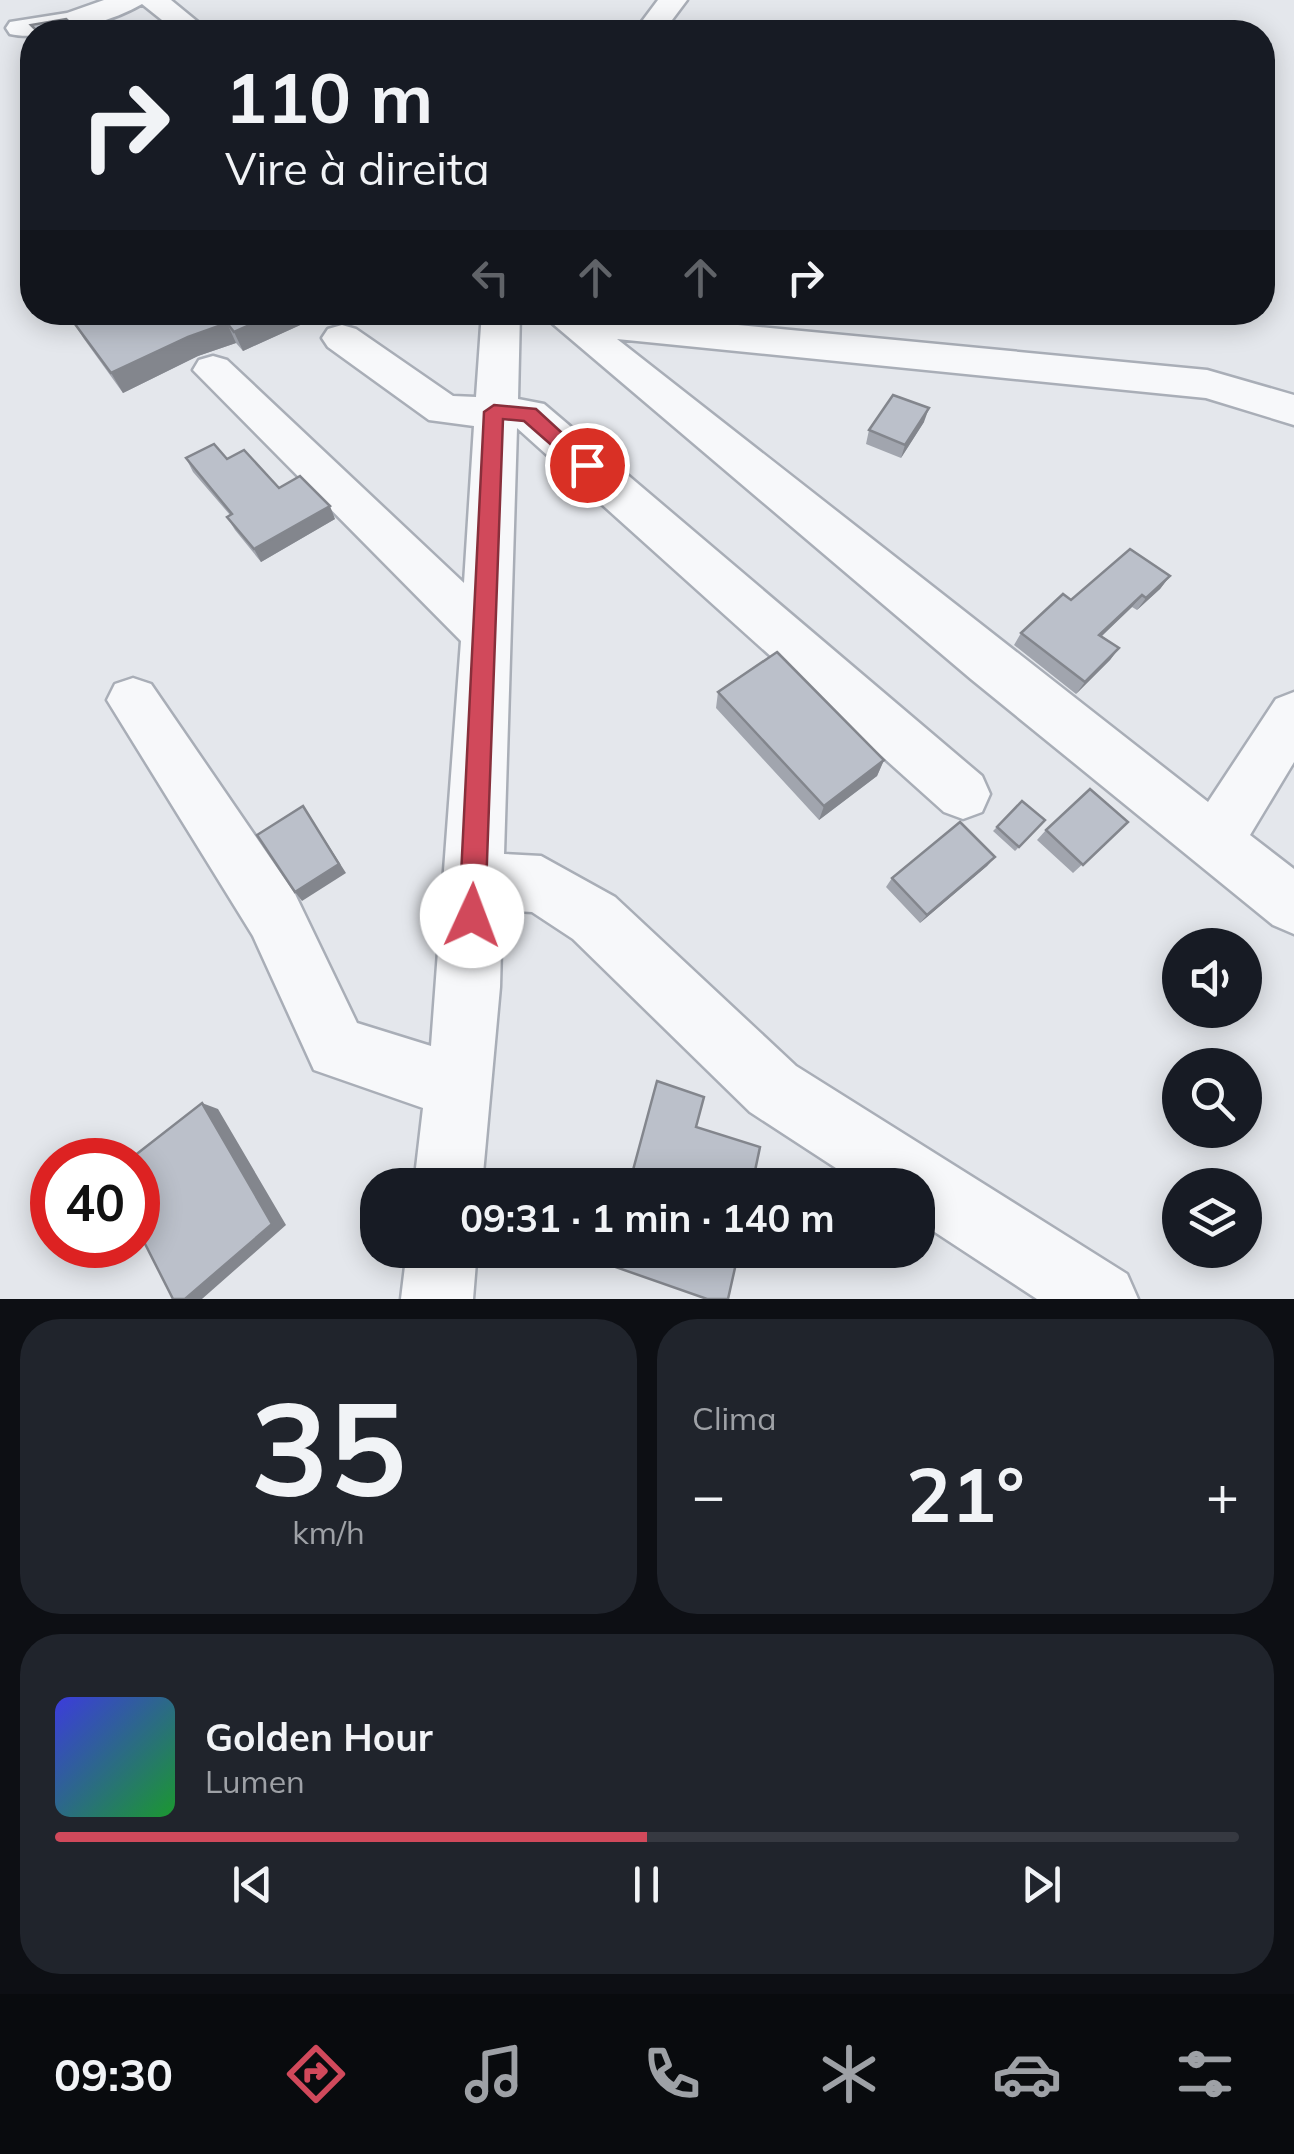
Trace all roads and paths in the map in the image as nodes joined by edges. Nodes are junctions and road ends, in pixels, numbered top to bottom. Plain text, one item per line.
1 (130, 0) edge
2 (153, 0) edge
3 (673, 0) edge
4 (75, 20) edge
5 (180, 20) edge
6 (657, 20) edge
7 (500, 325) edge
8 (574, 325) edge
9 (641, 325) edge
10 (342, 338) dead end
11 (213, 370) dead end
12 (1294, 410) edge
13 (494, 412) junction
14 (484, 632) junction
15 (133, 700) dead end
16 (1294, 715) edge
17 (963, 794) dead end
18 (1214, 842) junction
19 (474, 880) junction
20 (1294, 905) edge
21 (458, 1087) junction
22 (450, 1168) edge
23 (440, 1268) edge
24 (437, 1299) edge
25 (1102, 1299) edge

1 - 4 street
2 - 5 street
3 - 6 street
7 - 13 street
8 - 18 street
9 - 12 street
10 - 13 street
11 - 14 street
13 - 14 street
13 - 17 street
14 - 19 street
15 - 21 street
16 - 18 street
18 - 20 street
19 - 21 street
19 - 25 street
21 - 22 street
23 - 24 street

